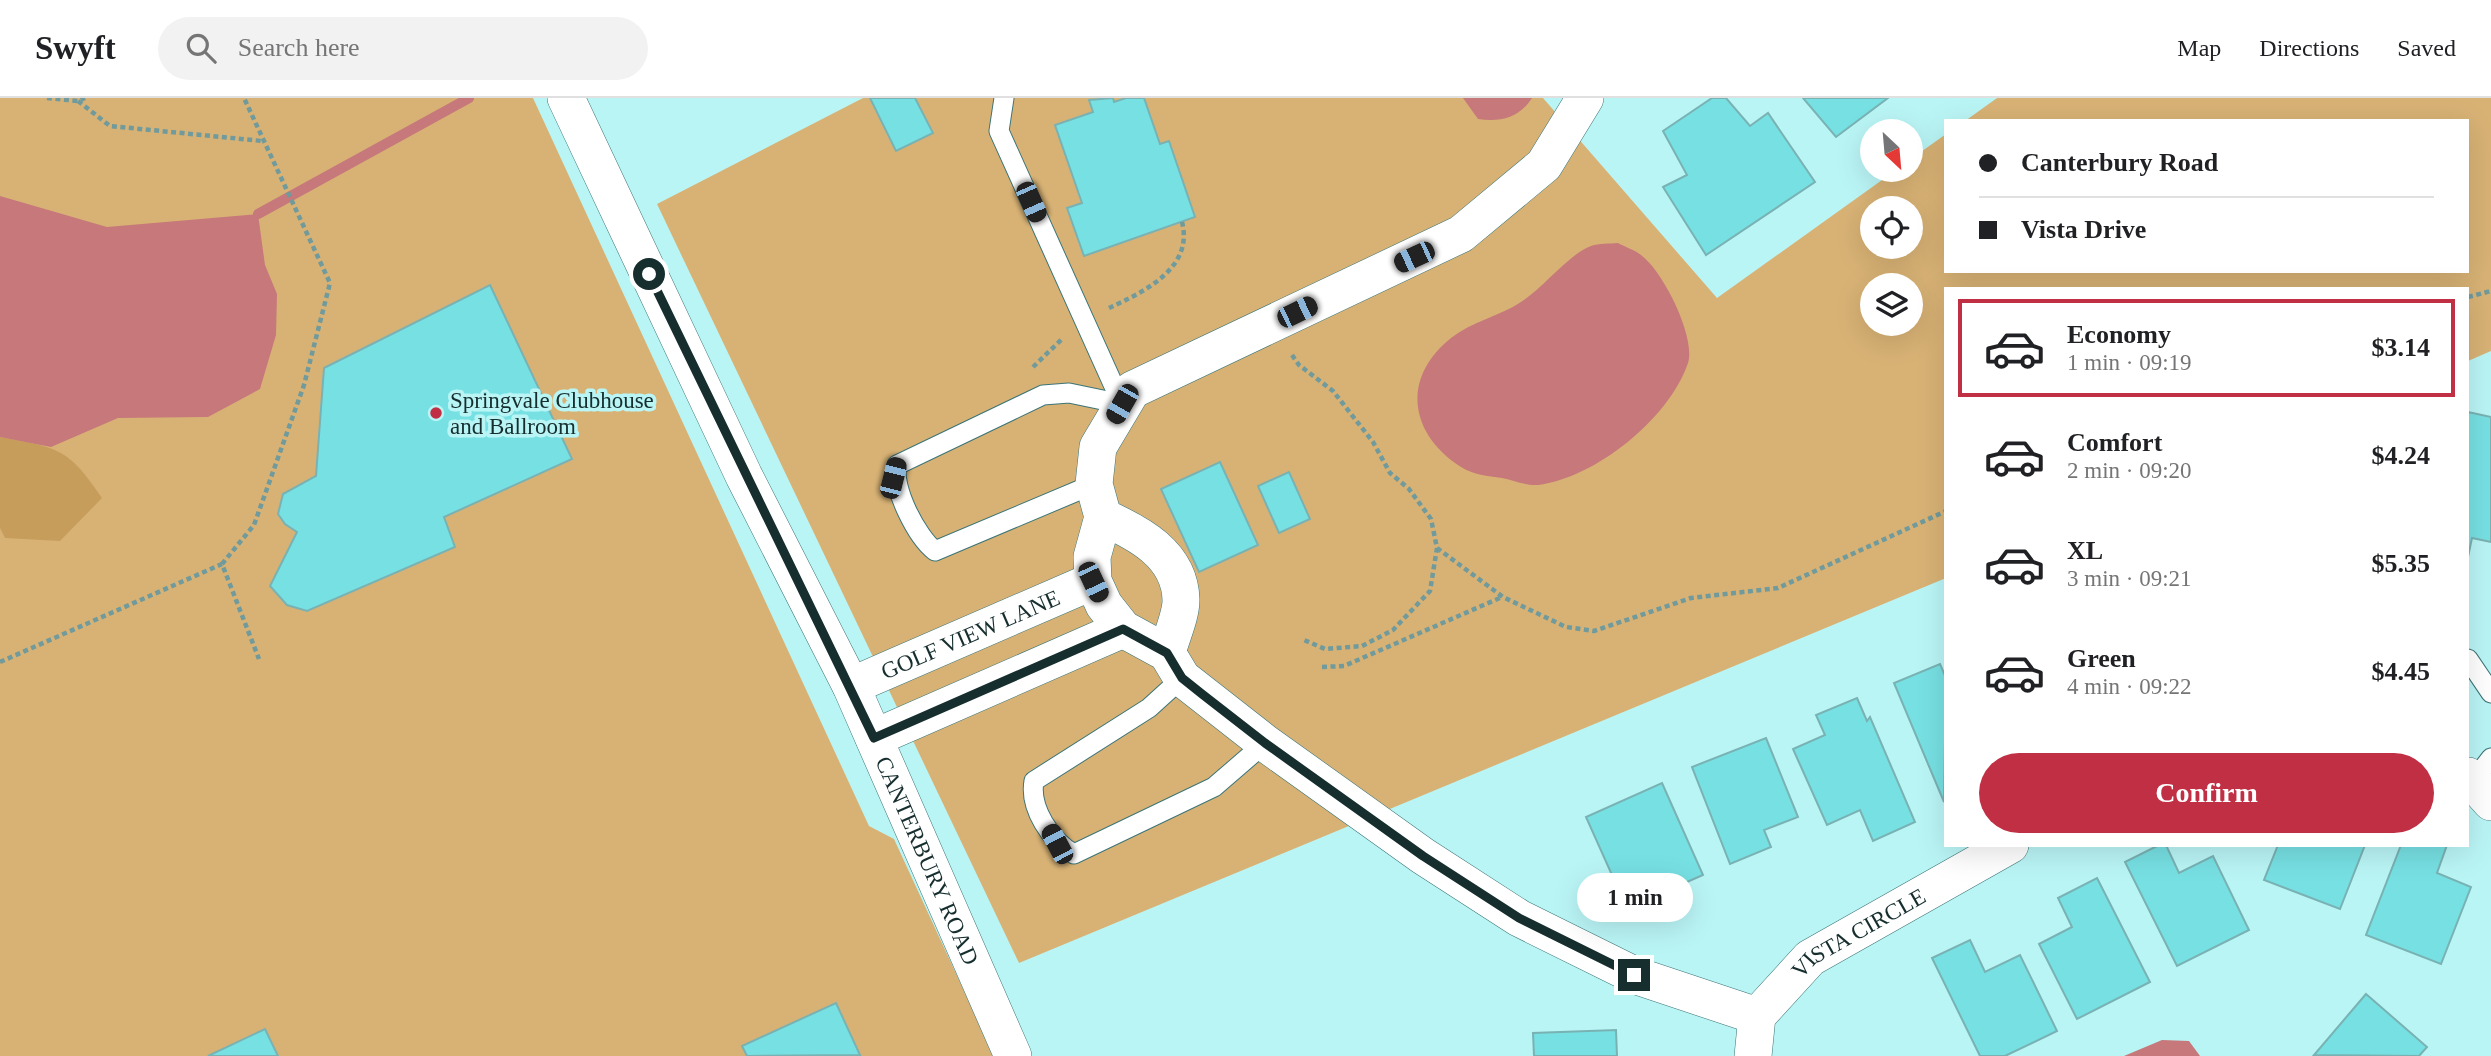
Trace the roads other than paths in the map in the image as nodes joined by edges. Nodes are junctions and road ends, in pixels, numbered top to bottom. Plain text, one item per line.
1 (566, 98) edge
2 (1004, 98) edge
3 (1584, 98) edge
4 (1127, 397) junction
5 (1099, 500) junction
6 (1093, 582) junction
7 (1123, 629) junction
8 (2469, 660) edge
9 (1175, 665) junction
10 (851, 686) junction
11 (2491, 693) edge
12 (874, 738) junction
13 (1265, 743) junction
14 (2006, 847) edge
15 (1757, 1016) junction
16 (1013, 1056) edge
17 (1753, 1056) edge

1 - 10 street, CANTERBURY ROAD
2 - 4 lane
3 - 4 street
4 - 5 street
4 - 5 lane
5 - 6 street
5 - 9 street
6 - 7 street
6 - 10 street, GOLF VIEW LANE
7 - 9 street
7 - 12 street
8 - 11 lane
9 - 13 street
9 - 13 lane
10 - 12 street, CANTERBURY ROAD
12 - 16 street, CANTERBURY ROAD
13 - 15 street
14 - 15 street, VISTA CIRCLE
15 - 17 street

